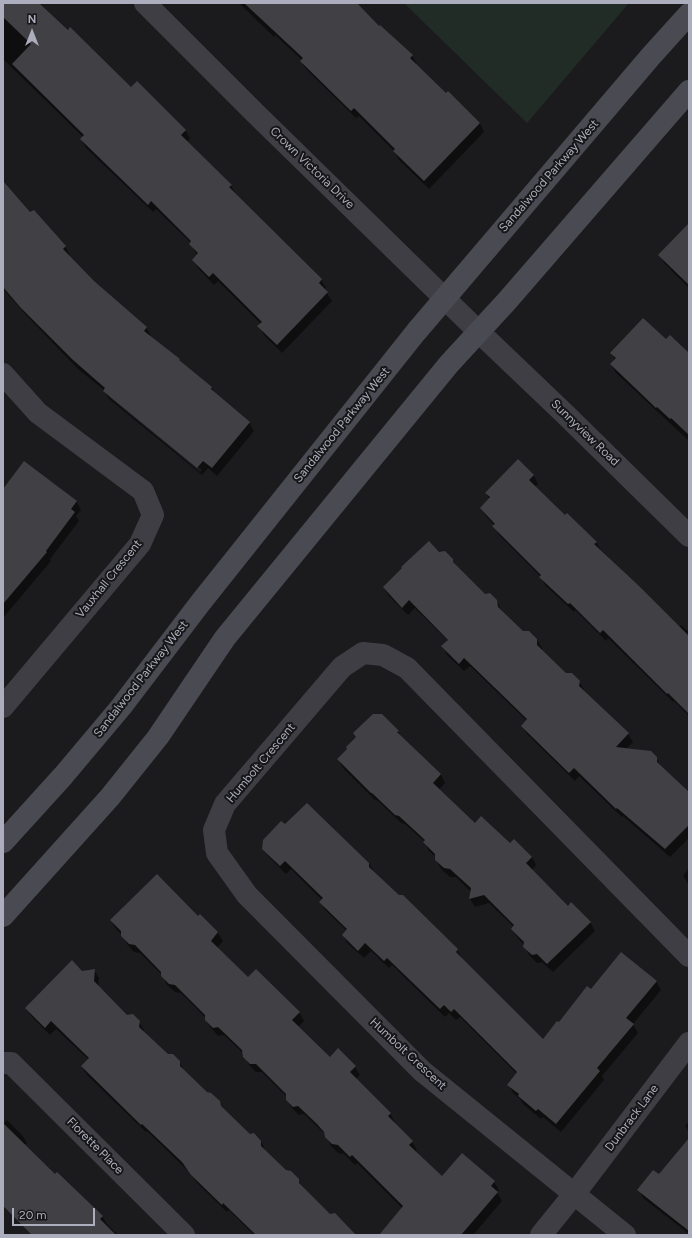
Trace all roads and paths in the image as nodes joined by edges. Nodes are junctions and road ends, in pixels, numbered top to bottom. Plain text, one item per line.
1 (145, 3) edge
2 (689, 14) edge
3 (689, 91) edge
4 (445, 299) junction
5 (479, 332) junction
6 (3, 374) edge
7 (689, 536) edge
8 (3, 707) edge
9 (3, 842) edge
10 (3, 916) edge
11 (689, 956) edge
12 (689, 1042) edge
13 (3, 1063) edge
14 (575, 1193) junction
15 (184, 1235) edge
16 (541, 1235) edge
17 (625, 1235) edge

1 - 4 street, Crown Victoria Drive
2 - 4 main road, Sandalwood Parkway West
3 - 5 main road
4 - 5 street, Crown Victoria Drive
4 - 9 main road, Sandalwood Parkway West
5 - 7 street, Sunnyview Road
5 - 10 main road
6 - 8 street, Vauxhall Crescent
11 - 14 street, Humbolt Crescent
12 - 14 street, Dunbrack Lane
13 - 15 street, Florette Place
14 - 16 street
14 - 17 street, Humbolt Crescent

